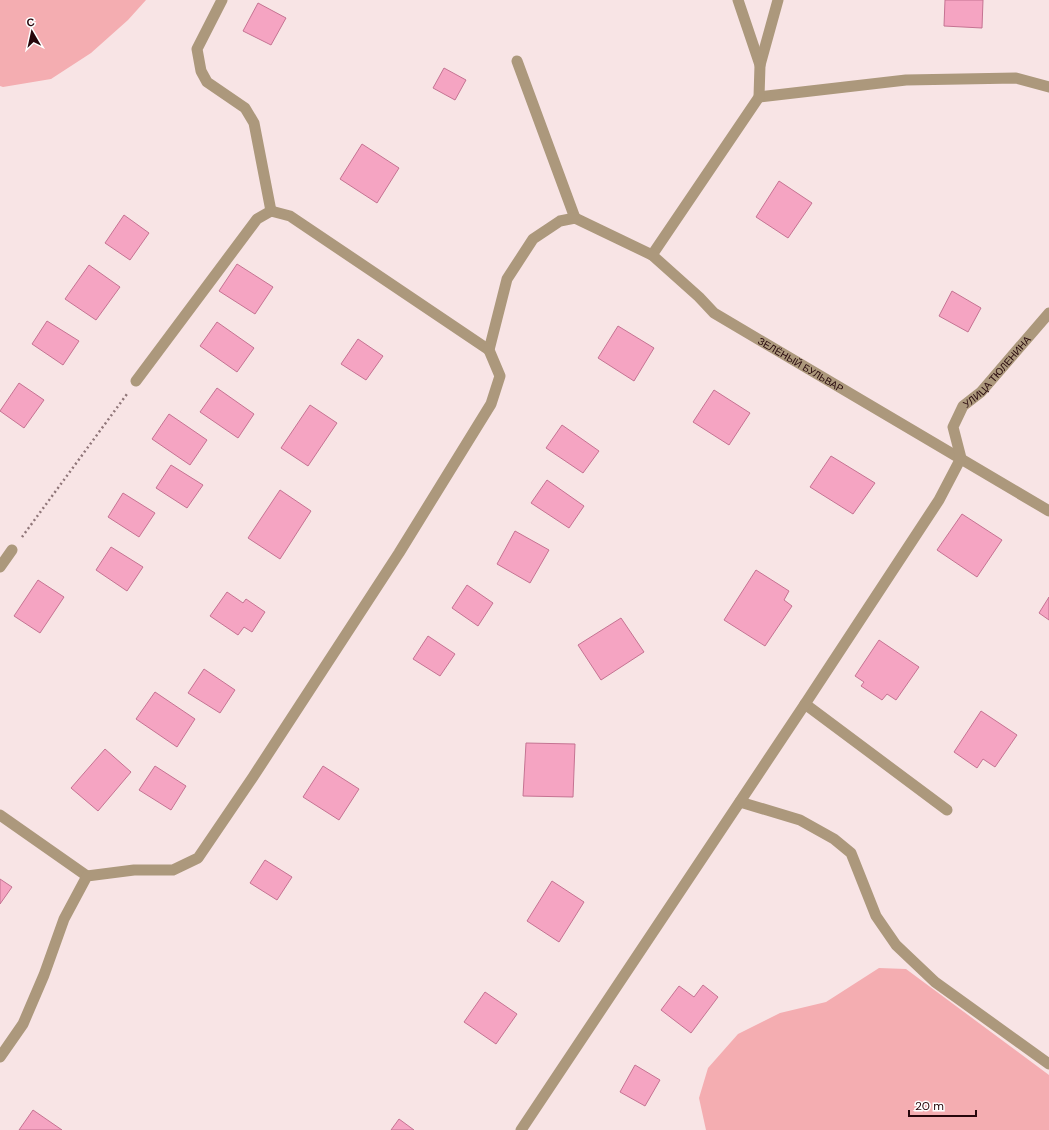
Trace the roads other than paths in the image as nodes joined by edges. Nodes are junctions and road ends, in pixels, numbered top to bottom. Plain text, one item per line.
1 (222, 0) edge
2 (738, 0) edge
3 (778, 0) edge
4 (517, 61) dead end
5 (760, 65) junction
6 (1049, 87) edge
7 (760, 96) junction
8 (272, 211) junction
9 (575, 218) junction
10 (652, 255) junction
11 (1049, 313) edge
12 (489, 350) junction
13 (136, 381) road end
14 (961, 458) junction
15 (1049, 511) edge
16 (12, 550) road end
17 (0, 567) edge
18 (805, 704) junction
19 (740, 802) junction
20 (947, 810) dead end
21 (0, 814) edge
22 (87, 876) junction
23 (0, 1057) edge
24 (1049, 1064) edge
25 (521, 1130) edge

1 - 8 street
2 - 5 street
3 - 5 street
4 - 9 street
5 - 7 street
6 - 7 street
7 - 10 street
8 - 12 street
8 - 13 street
9 - 10 street, ЗЕЛЁНЫЙ БУЛЬВАР
9 - 12 street
10 - 14 street, ЗЕЛЁНЫЙ БУЛЬВАР
11 - 14 street, УЛИЦА ТЮЛЕНИНА
12 - 22 street
14 - 15 street, ЗЕЛЁНЫЙ БУЛЬВАР
14 - 18 street
16 - 17 street
18 - 19 street
18 - 20 street
19 - 24 street
19 - 25 street
21 - 22 street
22 - 23 street

